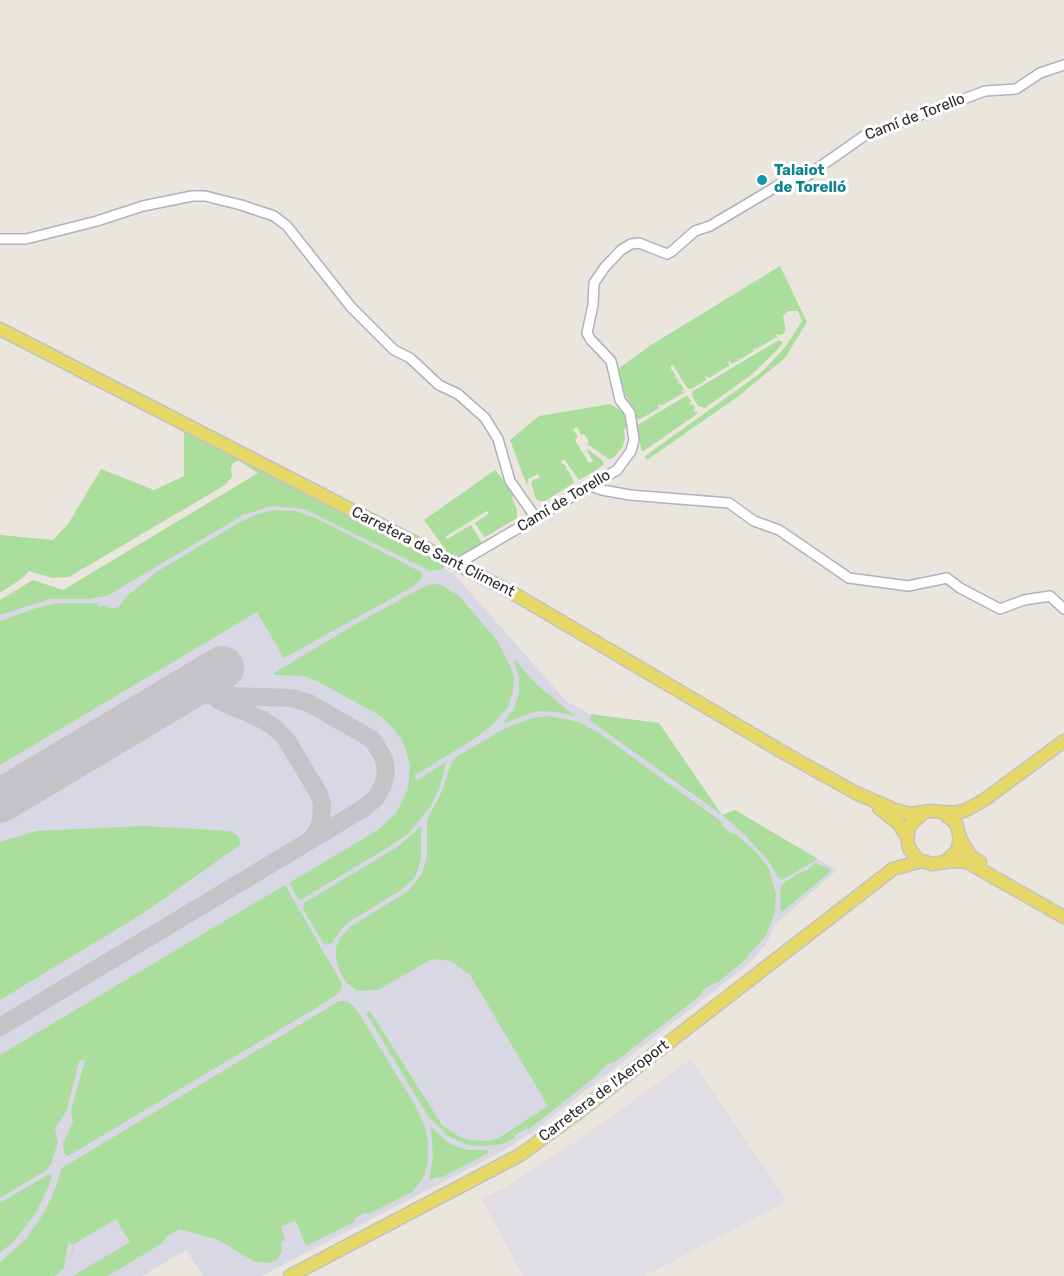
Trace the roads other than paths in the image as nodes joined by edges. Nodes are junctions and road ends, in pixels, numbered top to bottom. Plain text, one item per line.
1 (1064, 64) edge
2 (0, 239) edge
3 (0, 329) edge
4 (591, 486) junction
5 (536, 518) junction
6 (457, 564) junction
7 (1064, 609) edge
8 (1064, 741) edge
9 (856, 793) junction
10 (984, 800) junction
11 (924, 813) junction
12 (942, 813) junction
13 (960, 836) junction
14 (907, 839) junction
15 (921, 861) junction
16 (946, 861) junction
17 (893, 869) junction
18 (1064, 911) edge
19 (1064, 917) edge
20 (289, 1276) edge

1 - 4 street, Camí de Torello
2 - 5 street
3 - 6 main road, Carretera de Sant Climent
4 - 5 street, Camí de Torello
4 - 7 street
5 - 6 street, Camí de Torello
6 - 9 main road, Carretera de Sant Climent
8 - 10 main road
9 - 11 main road
9 - 14 main road
10 - 12 main road
10 - 13 main road
11 - 12 main road
11 - 14 main road
12 - 13 main road
13 - 16 main road
13 - 18 main road
14 - 15 main road
14 - 17 main road, Carretera de l'Aeroport
15 - 16 main road
15 - 17 main road, Carretera de l'Aeroport
16 - 19 main road
17 - 20 main road, Carretera de l'Aeroport

